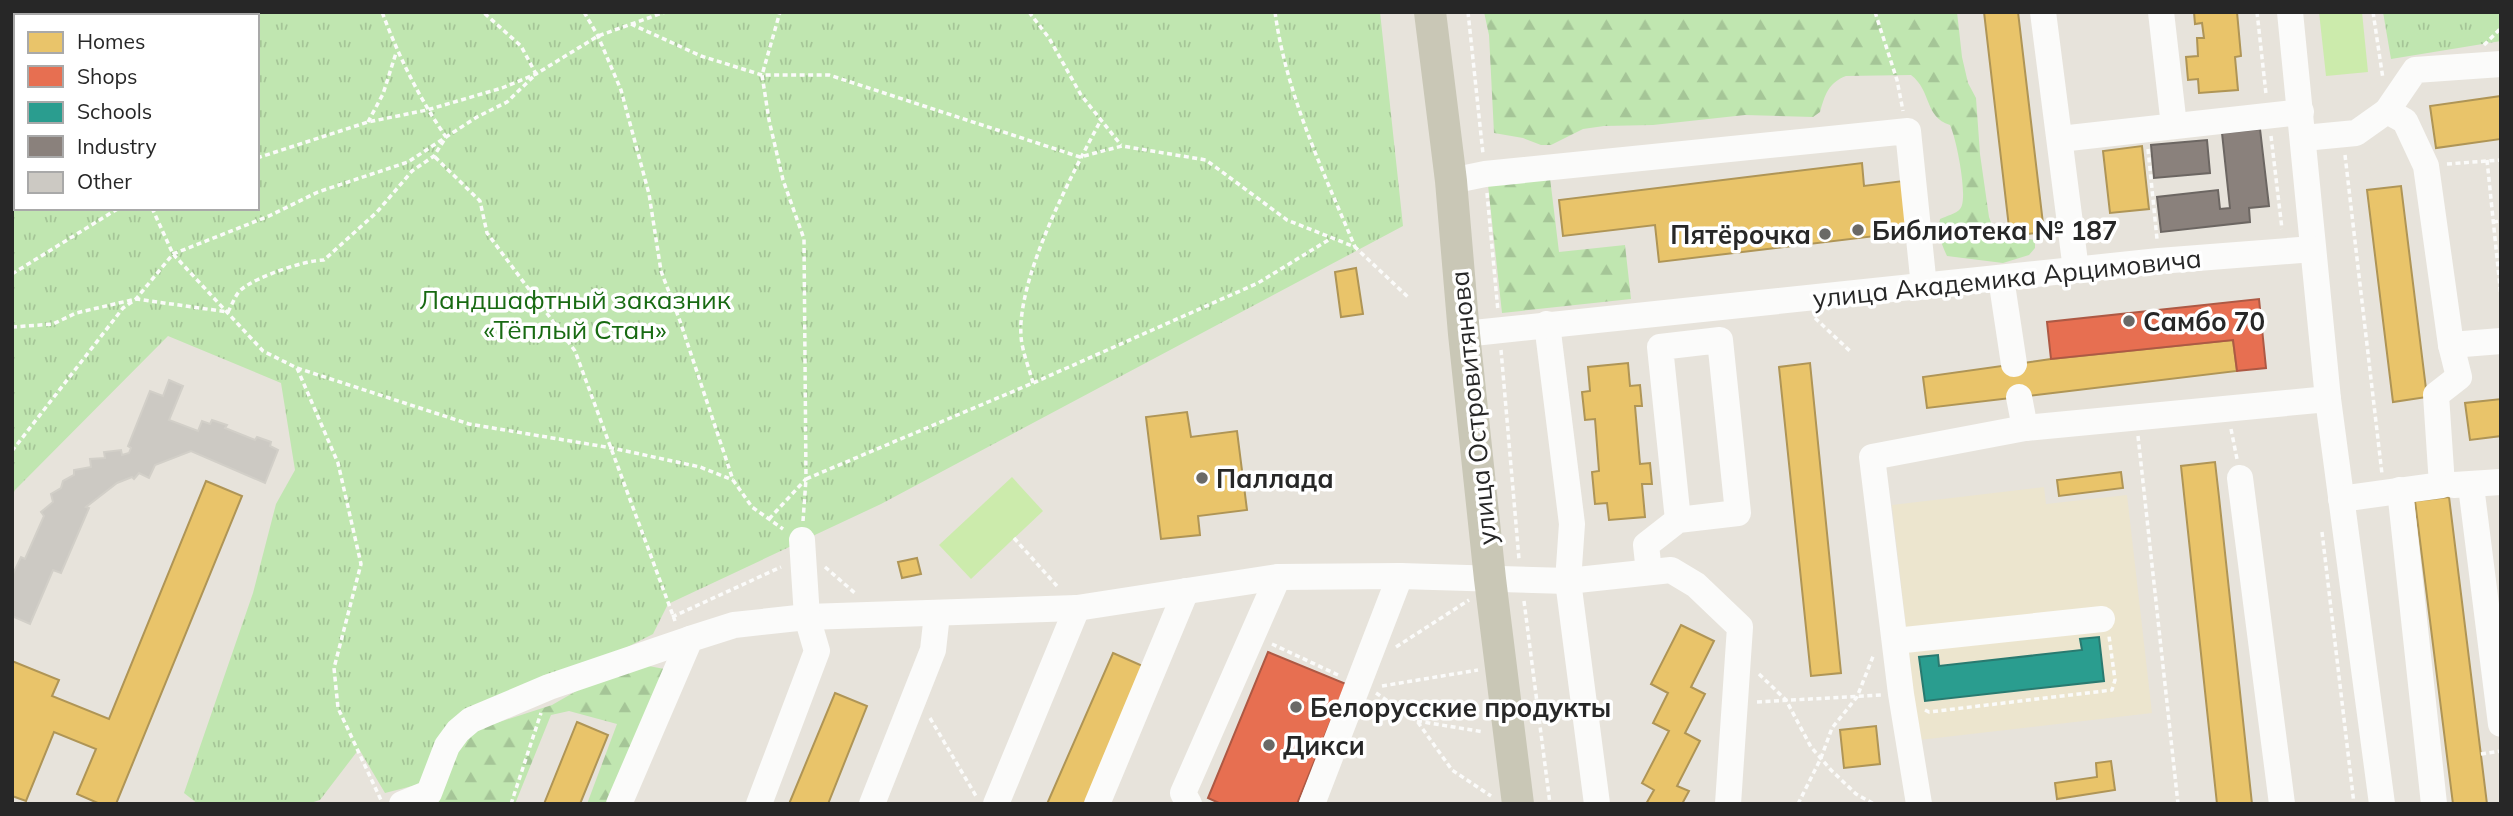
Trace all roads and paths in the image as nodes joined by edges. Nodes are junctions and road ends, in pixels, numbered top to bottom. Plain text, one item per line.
1 (382, 12) edge
2 (483, 12) edge
3 (584, 12) edge
4 (665, 12) edge
5 (780, 12) edge
6 (1029, 12) edge
7 (1275, 12) edge
8 (1430, 12) edge
9 (1468, 12) edge
10 (1875, 12) edge
11 (2043, 12) edge
12 (2161, 12) edge
13 (2290, 12) edge
14 (2373, 12) edge
15 (631, 24) junction
16 (598, 36) junction
17 (397, 52) junction
18 (2501, 64) edge
19 (536, 74) junction
20 (762, 75) junction
21 (427, 110) junction
22 (2387, 111) junction
23 (1101, 120) junction
24 (369, 122) junction
25 (2302, 125) junction
26 (2174, 126) junction
27 (2146, 130) junction
28 (1908, 131) junction
29 (2343, 135) junction
30 (446, 137) junction
31 (2060, 139) junction
32 (1122, 146) junction
33 (434, 156) junction
34 (259, 157) edge
35 (1080, 157) junction
36 (2487, 160) junction
37 (2501, 160) edge
38 (2426, 166) junction
39 (1485, 174) junction
40 (1451, 180) junction
41 (116, 210) edge
42 (153, 210) edge
43 (2501, 221) edge
44 (2493, 222) junction
45 (1330, 239) junction
46 (1354, 247) junction
47 (2313, 250) junction
48 (173, 254) junction
49 (2159, 261) junction
50 (2076, 270) junction
51 (12, 274) edge
52 (2001, 278) junction
53 (1924, 288) junction
54 (2501, 297) edge
55 (1409, 298) dead end
56 (136, 299) junction
57 (1794, 299) junction
58 (228, 312) junction
59 (1547, 324) junction
60 (12, 327) edge
61 (1499, 331) junction
62 (1464, 334) junction
63 (2501, 341) edge
64 (2451, 345) junction
65 (1852, 353) dead end
66 (2014, 364) dead end
67 (297, 368) junction
68 (1033, 383) junction
69 (2019, 397) dead end
70 (2328, 399) junction
71 (2228, 409) junction
72 (2136, 417) junction
73 (2025, 428) junction
74 (612, 448) junction
75 (12, 451) edge
76 (2241, 478) joint
77 (806, 479) junction
78 (733, 480) junction
79 (2501, 482) edge
80 (2442, 485) junction
81 (2471, 486) junction
82 (2392, 491) junction
83 (2341, 499) junction
84 (768, 520) junction
85 (1678, 520) junction
86 (2321, 526) dead end
87 (1014, 538) dead end
88 (803, 548) junction
89 (1649, 572) junction
90 (1400, 576) junction
91 (1278, 577) junction
92 (1568, 582) junction
93 (1494, 586) junction
94 (1186, 591) junction
95 (668, 604) dead end
96 (1077, 608) junction
97 (937, 614) junction
98 (884, 615) junction
99 (672, 617) dead end
100 (807, 617) junction
101 (2102, 619) joint
102 (690, 639) junction
103 (1886, 644) junction
104 (1374, 647) junction
105 (1738, 654) junction
106 (549, 687) junction
107 (1368, 688) dead end
108 (915, 693) junction
109 (1857, 696) junction
110 (1786, 700) junction
111 (1911, 700) junction
112 (1734, 703) junction
113 (1417, 721) junction
114 (2501, 724) edge
115 (1485, 732) dead end
116 (2501, 751) edge
117 (2481, 754) dead end
118 (1821, 758) junction
119 (1505, 800) edge
120 (383, 804) edge
121 (402, 804) edge
122 (511, 804) edge
123 (619, 804) edge
124 (759, 804) edge
125 (872, 804) edge
126 (981, 804) edge
127 (996, 804) edge
128 (1097, 804) edge
129 (1189, 804) edge
130 (1312, 804) edge
131 (1550, 804) edge
132 (1597, 804) edge
133 (1728, 804) edge
134 (1798, 804) edge
135 (1874, 804) edge
136 (1919, 804) edge
137 (2178, 804) edge
138 (2282, 804) edge
139 (2354, 804) edge
140 (2382, 804) edge
141 (2434, 804) edge

1 - 17 path
2 - 19 path
3 - 16 path
4 - 15 path
5 - 20 path
6 - 23 path
7 - 46 path
8 - 40 main road, улица Островитянова
9 - 39 path
10 - 28 path
11 - 31 street
12 - 26 street
13 - 25 street
14 - 22 path
15 - 16 path
15 - 20 path
16 - 19 path
16 - 78 path
17 - 21 path
17 - 24 path
18 - 22 street
19 - 21 path
19 - 30 path
20 - 35 path
20 - 77 path
21 - 24 path
21 - 30 path
22 - 29 street
22 - 38 street
23 - 32 path
23 - 35 path
24 - 34 path
25 - 26 street
25 - 29 street
25 - 47 street
26 - 27 street
27 - 31 street
27 - 49 path
28 - 39 street
28 - 53 street
29 - 82 path
30 - 33 path
30 - 48 path
31 - 50 street
32 - 35 path
32 - 45 path
33 - 58 path
33 - 74 path
35 - 68 path
36 - 37 path
36 - 38 path
36 - 44 path
38 - 64 street
39 - 40 street
39 - 61 path
40 - 62 main road, улица Островитянова
41 - 51 path
42 - 48 path
43 - 44 path
44 - 54 path
45 - 46 path
45 - 68 path
46 - 55 path
47 - 49 street, улица Академика Арцимовича
47 - 70 street
48 - 56 path
48 - 58 path
49 - 50 street, улица Академика Арцимовича
50 - 52 street, улица Академика Арцимовича
52 - 53 street, улица Академика Арцимовича
52 - 66 street
53 - 57 street, улица Академика Арцимовича
56 - 58 path
56 - 60 path
56 - 75 path
57 - 59 street, улица Академика Арцимовича
57 - 65 path
58 - 67 path
59 - 61 street, улица Академика Арцимовича
59 - 92 street
61 - 62 street, улица Академика Арцимовича
61 - 93 path
62 - 93 main road, улица Островитянова
63 - 64 street
64 - 80 street
67 - 74 path
67 - 120 path
68 - 77 path
69 - 73 street
70 - 71 street
70 - 83 street
71 - 72 street
71 - 76 path
72 - 73 street
72 - 137 path
73 - 103 street
74 - 78 path
74 - 95 path
76 - 138 street
77 - 84 path
77 - 88 path
78 - 84 path
79 - 81 street
80 - 81 street
80 - 82 street
81 - 114 street
82 - 83 street
82 - 141 street
83 - 140 street
84 - 88 path
85 - 85 street
85 - 89 street
86 - 139 path
87 - 96 path
88 - 98 path
88 - 99 path
88 - 100 street
89 - 92 street
89 - 105 street
90 - 91 street
90 - 93 street
90 - 104 street
91 - 94 street
91 - 129 street
92 - 93 street
92 - 132 street
93 - 104 path
93 - 119 main road, улица Островитянова
93 - 131 path
94 - 96 street
94 - 128 street
96 - 97 street
96 - 127 street
97 - 98 street
97 - 108 street
98 - 100 street
100 - 102 street
100 - 124 street
101 - 103 street
101 - 111 path
102 - 106 street
102 - 123 street
103 - 109 path
103 - 111 street
104 - 130 street
105 - 110 path
105 - 112 street
106 - 121 street
106 - 122 path
107 - 113 path
108 - 125 street
108 - 126 path
109 - 110 path
109 - 111 path
109 - 118 path
110 - 112 path
110 - 118 path
111 - 136 street
112 - 133 street
113 - 115 path
113 - 119 path
116 - 117 path
118 - 134 path
118 - 135 path

